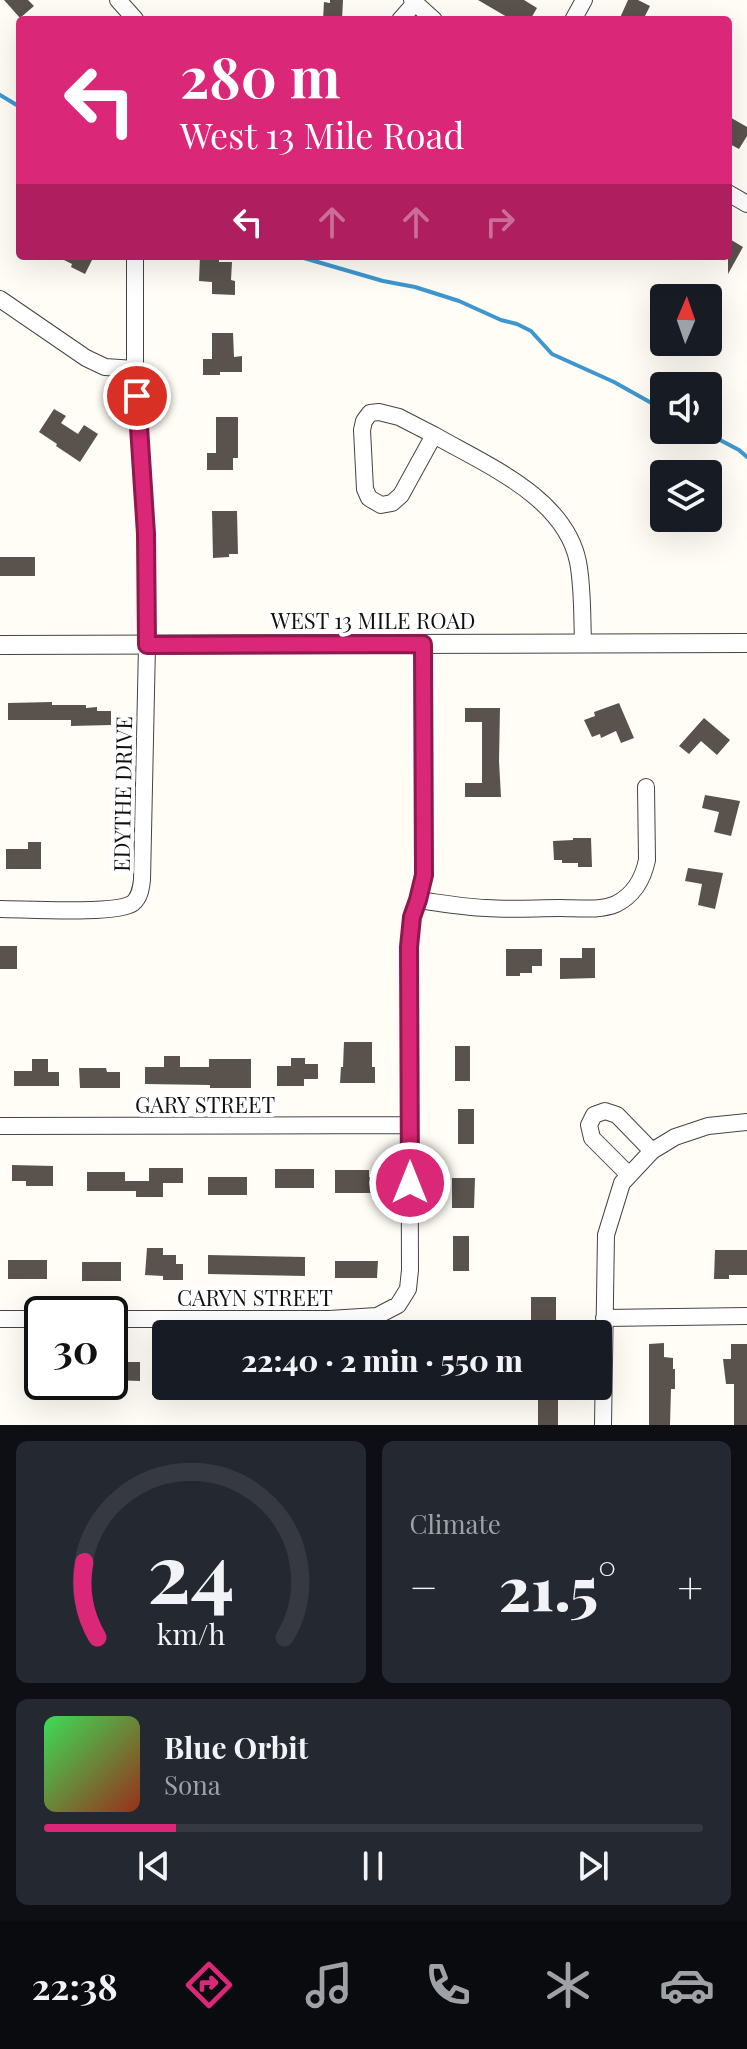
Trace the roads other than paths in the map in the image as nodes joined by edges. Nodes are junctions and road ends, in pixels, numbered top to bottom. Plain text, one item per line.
1 (118, 0) edge
2 (414, 2) edge
3 (132, 16) edge
4 (430, 16) edge
5 (135, 260) edge
6 (0, 299) edge
7 (135, 369) junction
8 (434, 435) junction
9 (583, 643) junction
10 (747, 643) edge
11 (423, 644) junction
12 (0, 645) edge
13 (147, 645) junction
14 (646, 787) dead end
15 (418, 900) junction
16 (0, 909) edge
17 (747, 1122) edge
18 (410, 1125) junction
19 (0, 1126) edge
20 (652, 1151) junction
21 (629, 1175) junction
22 (747, 1316) edge
23 (604, 1318) junction
24 (0, 1319) edge
25 (24, 1319) edge
26 (128, 1319) edge
27 (603, 1425) edge

1 - 3 street
2 - 4 street
5 - 7 street
6 - 7 street
7 - 13 street
8 - 8 street
8 - 9 street
9 - 10 street, WEST 13 MILE ROAD
9 - 11 street, WEST 13 MILE ROAD
11 - 13 street, WEST 13 MILE ROAD
11 - 15 street
12 - 13 street, WEST 13 MILE ROAD
13 - 16 street, EDYTHE DRIVE
14 - 15 street
15 - 18 street
17 - 20 street
18 - 19 street, GARY STREET
18 - 26 street, CARYN STREET
20 - 21 street
20 - 21 street
21 - 23 street
22 - 23 street
23 - 27 street
24 - 25 street

